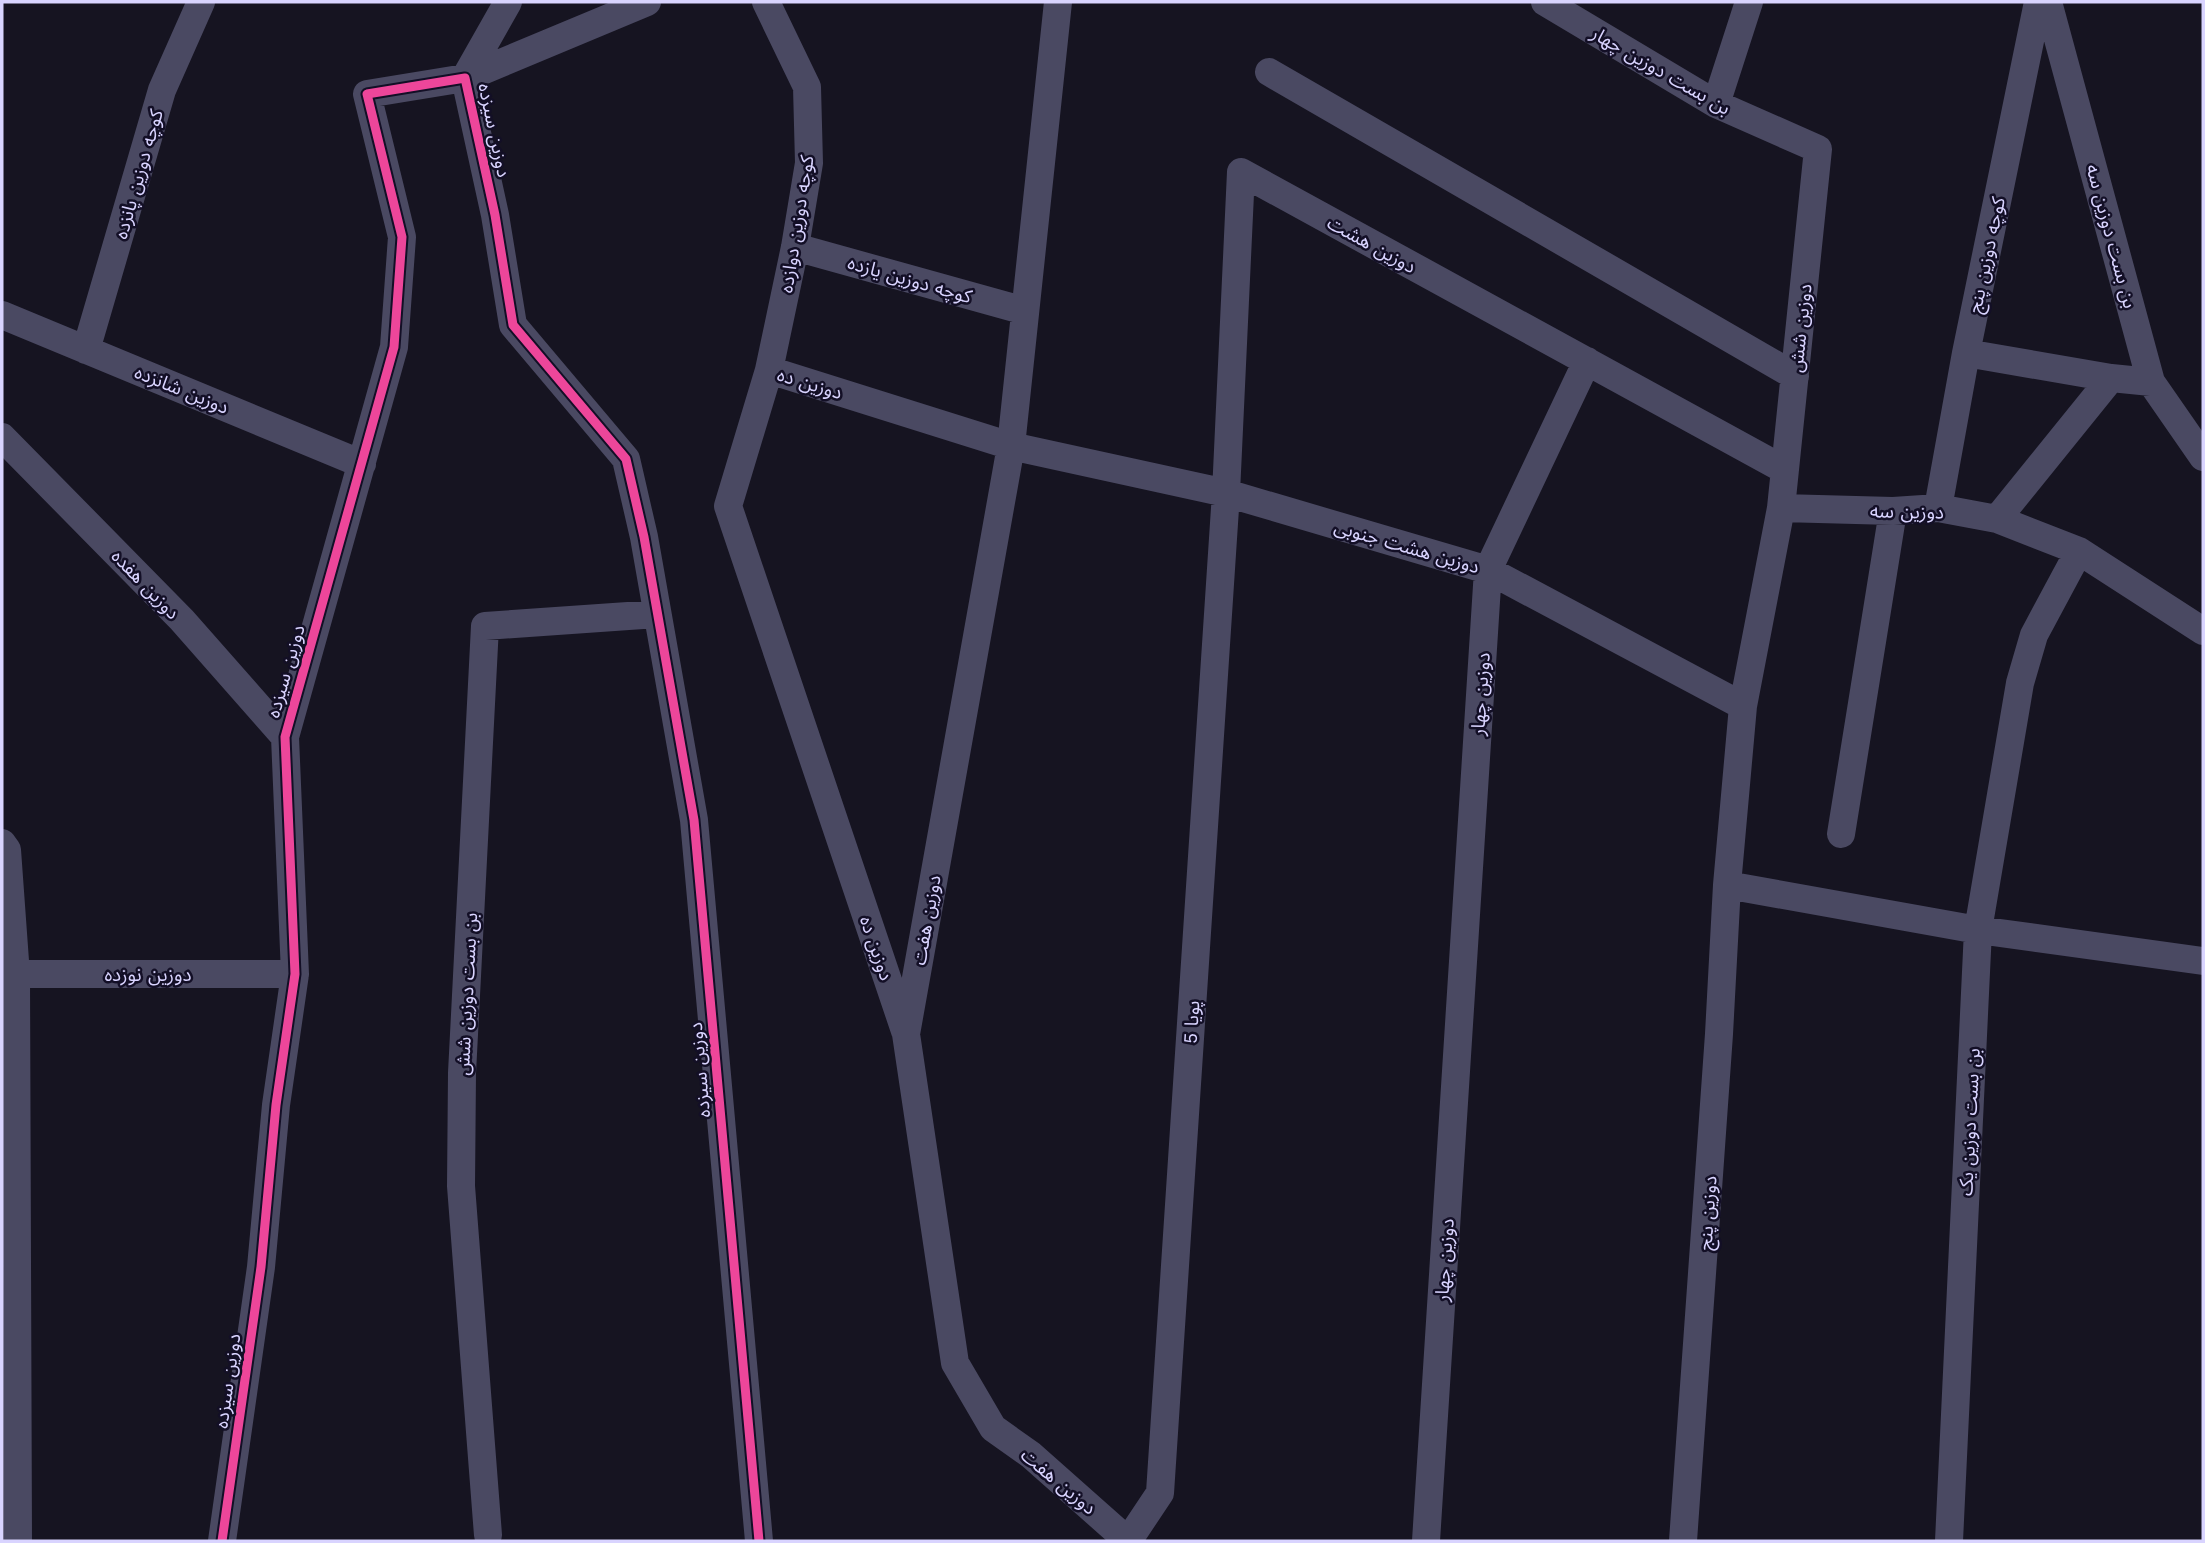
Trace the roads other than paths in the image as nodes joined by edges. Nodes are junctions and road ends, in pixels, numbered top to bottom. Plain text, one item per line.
1 (201, 2) edge
2 (508, 2) edge
3 (647, 2) edge
4 (766, 2) edge
5 (1058, 2) edge
6 (1545, 2) edge
7 (1749, 2) edge
8 (2038, 2) edge
9 (2048, 2) edge
10 (1269, 72) dead end
11 (465, 78) junction
12 (1716, 104) junction
13 (1818, 149) joint
14 (795, 247) junction
15 (1025, 311) junction
16 (2, 315) edge
17 (86, 350) junction
18 (1966, 353) junction
19 (1587, 361) junction
20 (769, 370) junction
21 (1795, 376) junction
22 (2111, 377) junction
23 (2151, 382) junction
24 (2, 437) edge
25 (1011, 446) junction
26 (2203, 457) edge
27 (362, 464) junction
28 (1785, 470) junction
29 (1226, 493) junction
30 (1781, 508) junction
31 (1938, 508) junction
32 (1893, 511) junction
33 (1997, 519) junction
34 (2079, 551) junction
35 (1488, 570) junction
36 (657, 614) junction
37 (2203, 631) edge
38 (1743, 706) junction
39 (285, 737) junction
40 (1841, 834) dead end
41 (2, 843) edge
42 (1727, 885) junction
43 (1978, 930) junction
44 (2203, 961) edge
45 (9, 974) edge
46 (295, 974) junction
47 (906, 1034) junction
48 (488, 1535) dead end
49 (18, 1541) edge
50 (222, 1541) edge
51 (759, 1541) edge
52 (1128, 1541) edge
53 (1426, 1541) edge
54 (1683, 1541) edge
55 (1949, 1541) edge

1 - 17 street, کوچه دوزین پانزده
2 - 11 street
3 - 11 street
4 - 14 street, کوچه دوزین دوازده
5 - 15 street
6 - 12 street, بن بست دوزین چهار
7 - 12 street
8 - 18 street, کوچه دوزین پنج
9 - 23 street, بن بست دوزین سه
10 - 21 street
11 - 27 street, دوزین سیزده
11 - 36 street, دوزین سیزده
12 - 13 street, بن بست دوزین چهار
13 - 21 street, دوزین شش
14 - 15 street, کوچه دوزین یازده
14 - 20 street, کوچه دوزین دوازده
15 - 25 street
16 - 17 street, دوزین شانزده
17 - 27 street, دوزین شانزده
18 - 22 street
18 - 31 street, کوچه دوزین پنج
19 - 28 street, دوزین هشت
19 - 29 street, دوزین هشت
19 - 35 street, دوزین هشت جنوبی
20 - 25 street, دوزین ده
20 - 47 street, دوزین ده
21 - 28 street, دوزین شش
22 - 23 street
22 - 33 street
23 - 26 street, بن بست دوزین سه
24 - 39 street, دوزین هفده
25 - 29 street
25 - 47 street, دوزین هفت
27 - 39 street, دوزین سیزده
28 - 30 street, دوزین شش
29 - 35 street, دوزین هشت جنوبی
29 - 52 street, پویا 5
30 - 32 street, دوزین سه
30 - 38 street
31 - 32 street, دوزین سه
31 - 33 street, دوزین سه
32 - 40 street
33 - 34 street, دوزین سه
34 - 37 street, دوزین سه
34 - 43 street, بن بست دوزین یک
35 - 38 street
35 - 53 street, دوزین چهار
36 - 48 street, بن بست دوزین شش
36 - 51 street, دوزین سیزده
38 - 42 street
39 - 46 street, دوزین سیزده
41 - 45 street
42 - 43 street
42 - 54 street, دوزین پنج
43 - 44 street
43 - 55 street, بن بست دوزین یک
45 - 46 street, دوزین نوزده
45 - 49 street
46 - 50 street, دوزین سیزده
47 - 52 street, دوزین هفت

